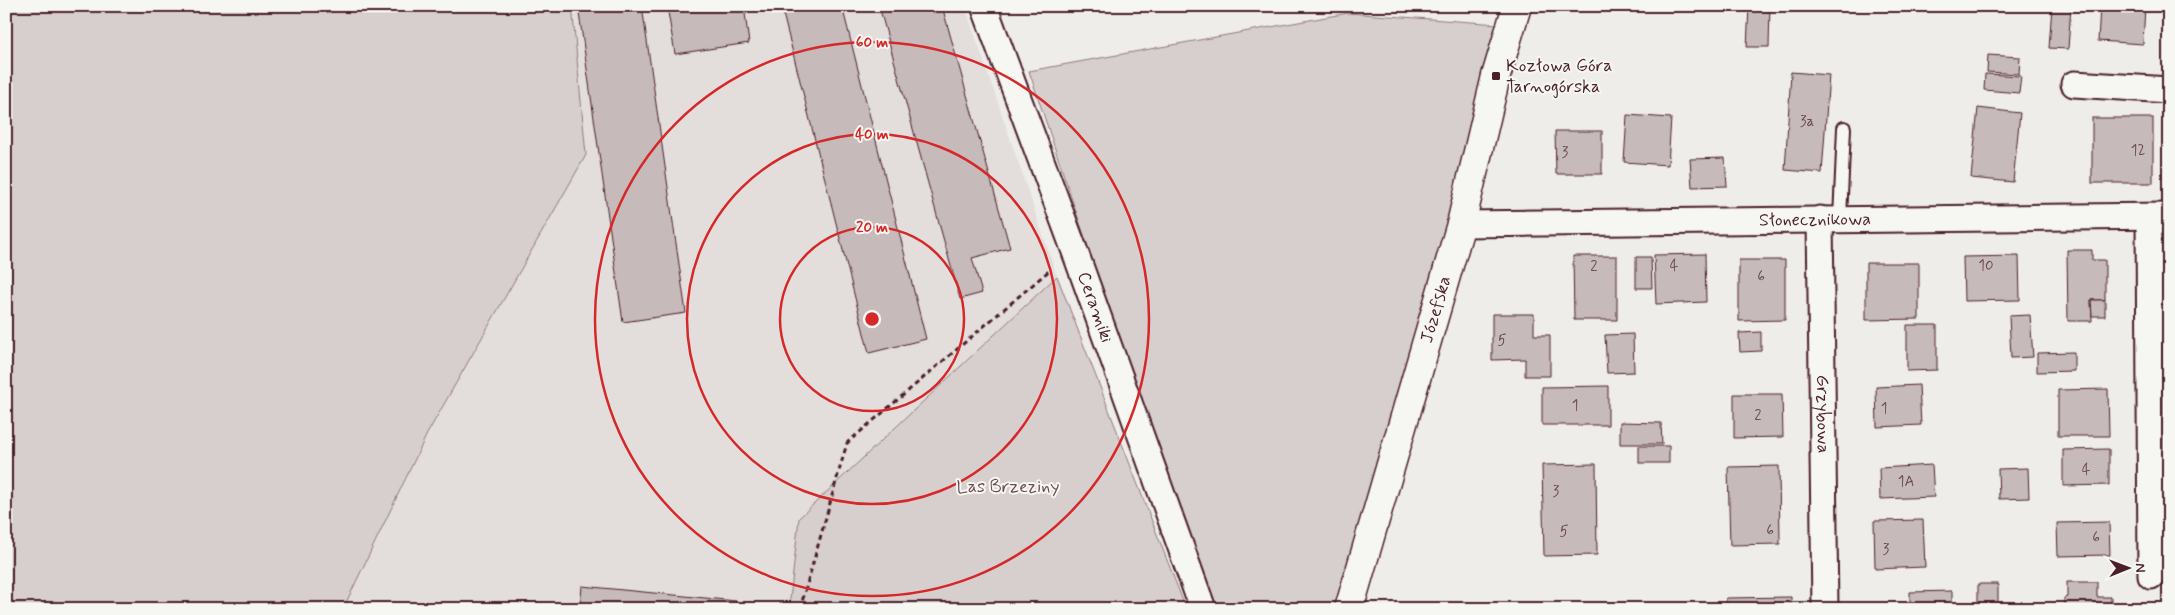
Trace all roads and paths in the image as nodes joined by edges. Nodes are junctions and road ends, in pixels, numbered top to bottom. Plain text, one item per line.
1 (984, 6) edge
2 (1516, 6) edge
3 (2074, 84) dead end
4 (2169, 90) edge
5 (1844, 128) dead end
6 (2159, 216) edge
7 (1830, 219) junction
8 (1461, 224) junction
9 (1074, 249) junction
10 (2151, 576) dead end
11 (800, 609) edge
12 (1203, 609) edge
13 (1349, 609) edge
14 (1825, 609) edge

1 - 9 street, Ceramiki
2 - 8 street, Józefska
3 - 4 street
5 - 7 lane
6 - 7 street, Słonecznikowa
6 - 10 street
7 - 8 street, Słonecznikowa
7 - 14 street, Grzybowa
8 - 13 street, Józefska
9 - 11 path
9 - 12 street, Ceramiki

